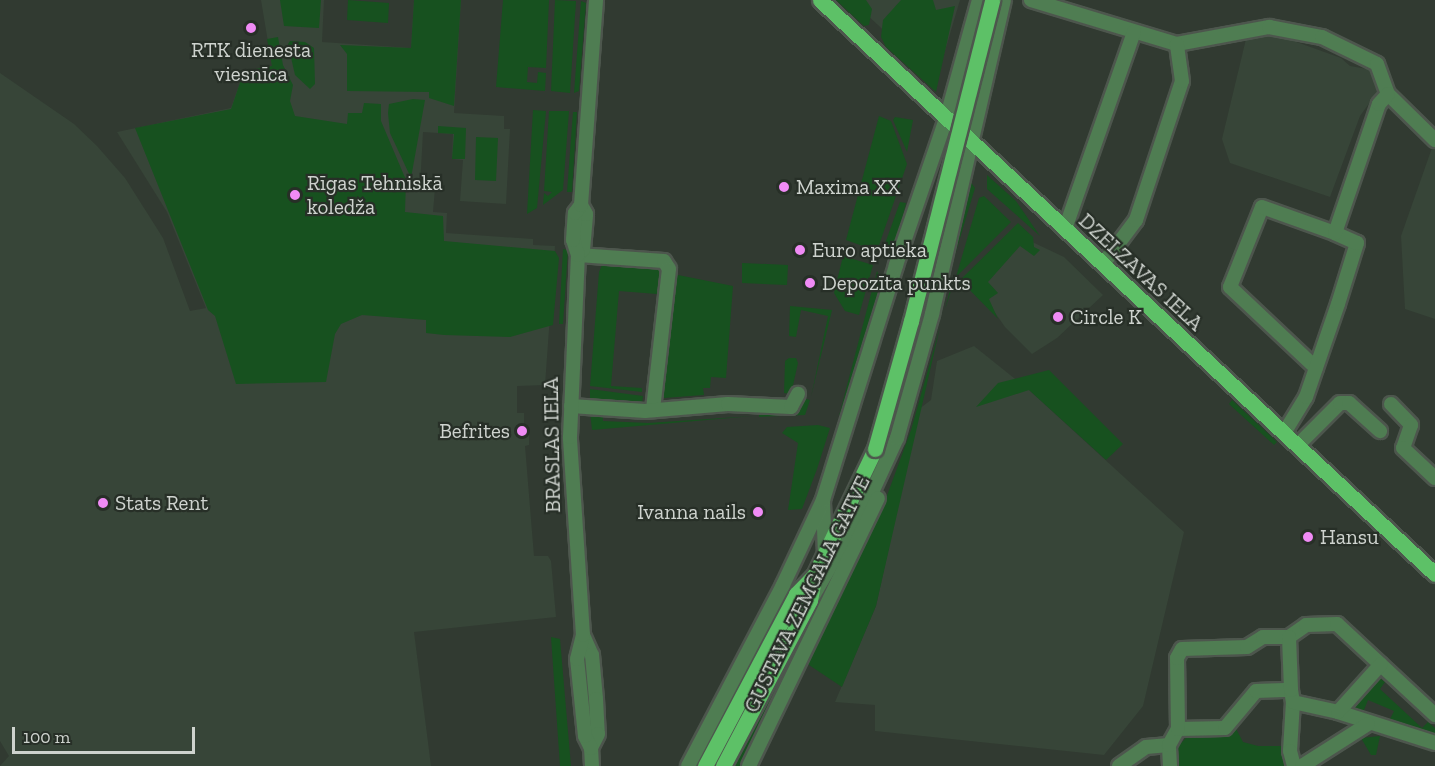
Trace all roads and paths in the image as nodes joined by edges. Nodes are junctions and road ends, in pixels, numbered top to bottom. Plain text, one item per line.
1 (596, 0) edge
2 (820, 0) edge
3 (979, 0) edge
4 (992, 0) edge
5 (1004, 0) edge
6 (1030, 0) edge
7 (1134, 32) junction
8 (1177, 44) junction
9 (1388, 94) junction
10 (947, 116) junction
11 (971, 139) junction
12 (1435, 140) edge
13 (914, 217) junction
14 (952, 221) junction
15 (1065, 229) junction
16 (1335, 233) junction
17 (578, 255) junction
18 (1102, 264) junction
19 (1316, 368) junction
20 (798, 394) dead end
21 (1390, 404) dead end
22 (571, 406) junction
23 (653, 411) junction
24 (1380, 431) dead end
25 (1284, 433) junction
26 (897, 438) junction
27 (1298, 446) junction
28 (1435, 478) edge
29 (822, 500) junction
30 (825, 554) junction
31 (815, 574) junction
32 (1435, 574) edge
33 (810, 600) junction
34 (1289, 637) junction
35 (1381, 664) junction
36 (1292, 696) junction
37 (1338, 712) junction
38 (1435, 715) edge
39 (1368, 724) junction
40 (1178, 729) junction
41 (1435, 743) edge
42 (1169, 745) junction
43 (592, 766) edge
44 (688, 766) edge
45 (705, 766) edge
46 (723, 766) edge
47 (748, 766) edge
48 (1119, 766) edge
49 (1170, 766) edge
50 (1294, 766) edge
51 (1302, 766) edge

1 - 17 street, BRASLAS IELA
2 - 10 main road, DZELZAVAS IELA
3 - 10 street, GUSTAVA ZEMGALA GATVE
4 - 30 main road, GUSTAVA ZEMGALA GATVE, bridge
5 - 11 street, GUSTAVA ZEMGALA GATVE
6 - 7 street
7 - 8 street
7 - 15 street
8 - 9 street
8 - 18 street
9 - 12 street
9 - 16 street
10 - 11 main road, DZELZAVAS IELA
10 - 13 street, GUSTAVA ZEMGALA GATVE
11 - 14 street, GUSTAVA ZEMGALA GATVE
11 - 15 main road, DZELZAVAS IELA
13 - 14 street
13 - 29 street, GUSTAVA ZEMGALA GATVE
14 - 26 street, GUSTAVA ZEMGALA GATVE
15 - 18 main road, DZELZAVAS IELA
16 - 19 street
16 - 19 street
17 - 22 street, BRASLAS IELA
17 - 23 street
18 - 25 main road, DZELZAVAS IELA
19 - 25 street
20 - 23 street
21 - 28 street
22 - 23 street
22 - 43 street, BRASLAS IELA
24 - 27 street
25 - 27 main road, DZELZAVAS IELA
26 - 33 street, GUSTAVA ZEMGALA GATVE
26 - 47 street, GUSTAVA ZEMGALA GATVE
27 - 32 main road, DZELZAVAS IELA
29 - 30 street, GUSTAVA ZEMGALA GATVE
29 - 44 street, GUSTAVA ZEMGALA GATVE
30 - 31 main road, GUSTAVA ZEMGALA GATVE
31 - 33 main road, GUSTAVA ZEMGALA GATVE
31 - 45 main road, GUSTAVA ZEMGALA GATVE
33 - 46 main road, GUSTAVA ZEMGALA GATVE
34 - 35 street
34 - 36 street
34 - 40 street
35 - 37 street
35 - 38 street
36 - 37 street
36 - 40 street
36 - 50 street
37 - 39 street
39 - 41 street
39 - 51 street
40 - 42 street
42 - 48 street
42 - 49 street

